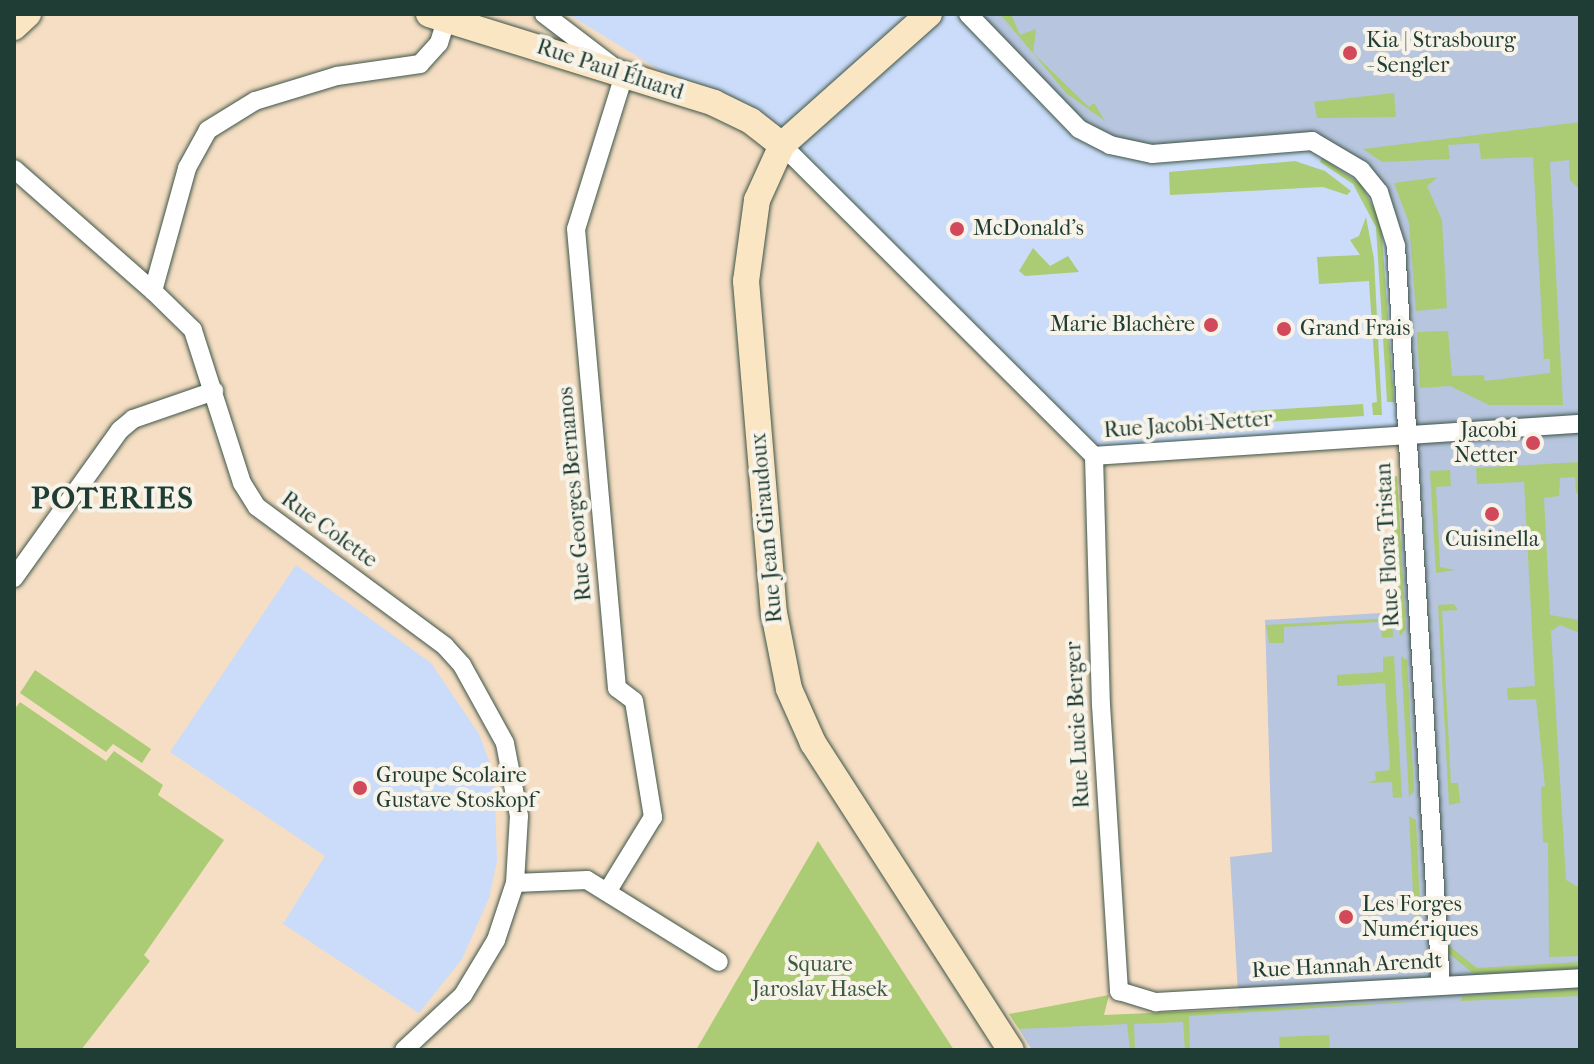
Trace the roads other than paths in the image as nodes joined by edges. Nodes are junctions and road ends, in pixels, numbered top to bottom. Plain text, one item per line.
1 (28, 14) edge
2 (544, 14) edge
3 (929, 14) edge
4 (968, 14) edge
5 (445, 15) edge
6 (14, 27) edge
7 (624, 75) junction
8 (782, 145) junction
9 (14, 169) edge
10 (153, 291) junction
11 (214, 391) junction
12 (1580, 424) edge
13 (1406, 436) junction
14 (1094, 456) junction
15 (14, 578) edge
16 (515, 883) junction
17 (607, 892) junction
18 (719, 962) dead end
19 (1580, 978) edge
20 (1441, 985) junction
21 (1119, 991) joint
22 (404, 1050) edge
23 (1011, 1050) edge

1 - 6 street
2 - 7 street
3 - 8 street, Rue Jean Giraudoux
4 - 13 street, Rue Flora Tristan
5 - 7 street, Rue Paul Éluard
5 - 10 street
7 - 8 street, Rue Paul Éluard
7 - 17 street, Rue Georges Bernanos
8 - 14 street, Rue Jacobi-Netter
8 - 23 street, Rue Jean Giraudoux
9 - 10 street, Rue Colette
10 - 11 street, Rue Colette
11 - 15 street
11 - 16 street, Rue Colette
12 - 13 street, Rue Jacobi-Netter
13 - 14 street, Rue Jacobi-Netter
13 - 20 street, Rue Flora Tristan
14 - 21 street, Rue Lucie Berger
16 - 17 street
16 - 22 street, Rue Colette
17 - 18 street
19 - 20 street, Rue Hannah Arendt
20 - 21 street, Rue Hannah Arendt

